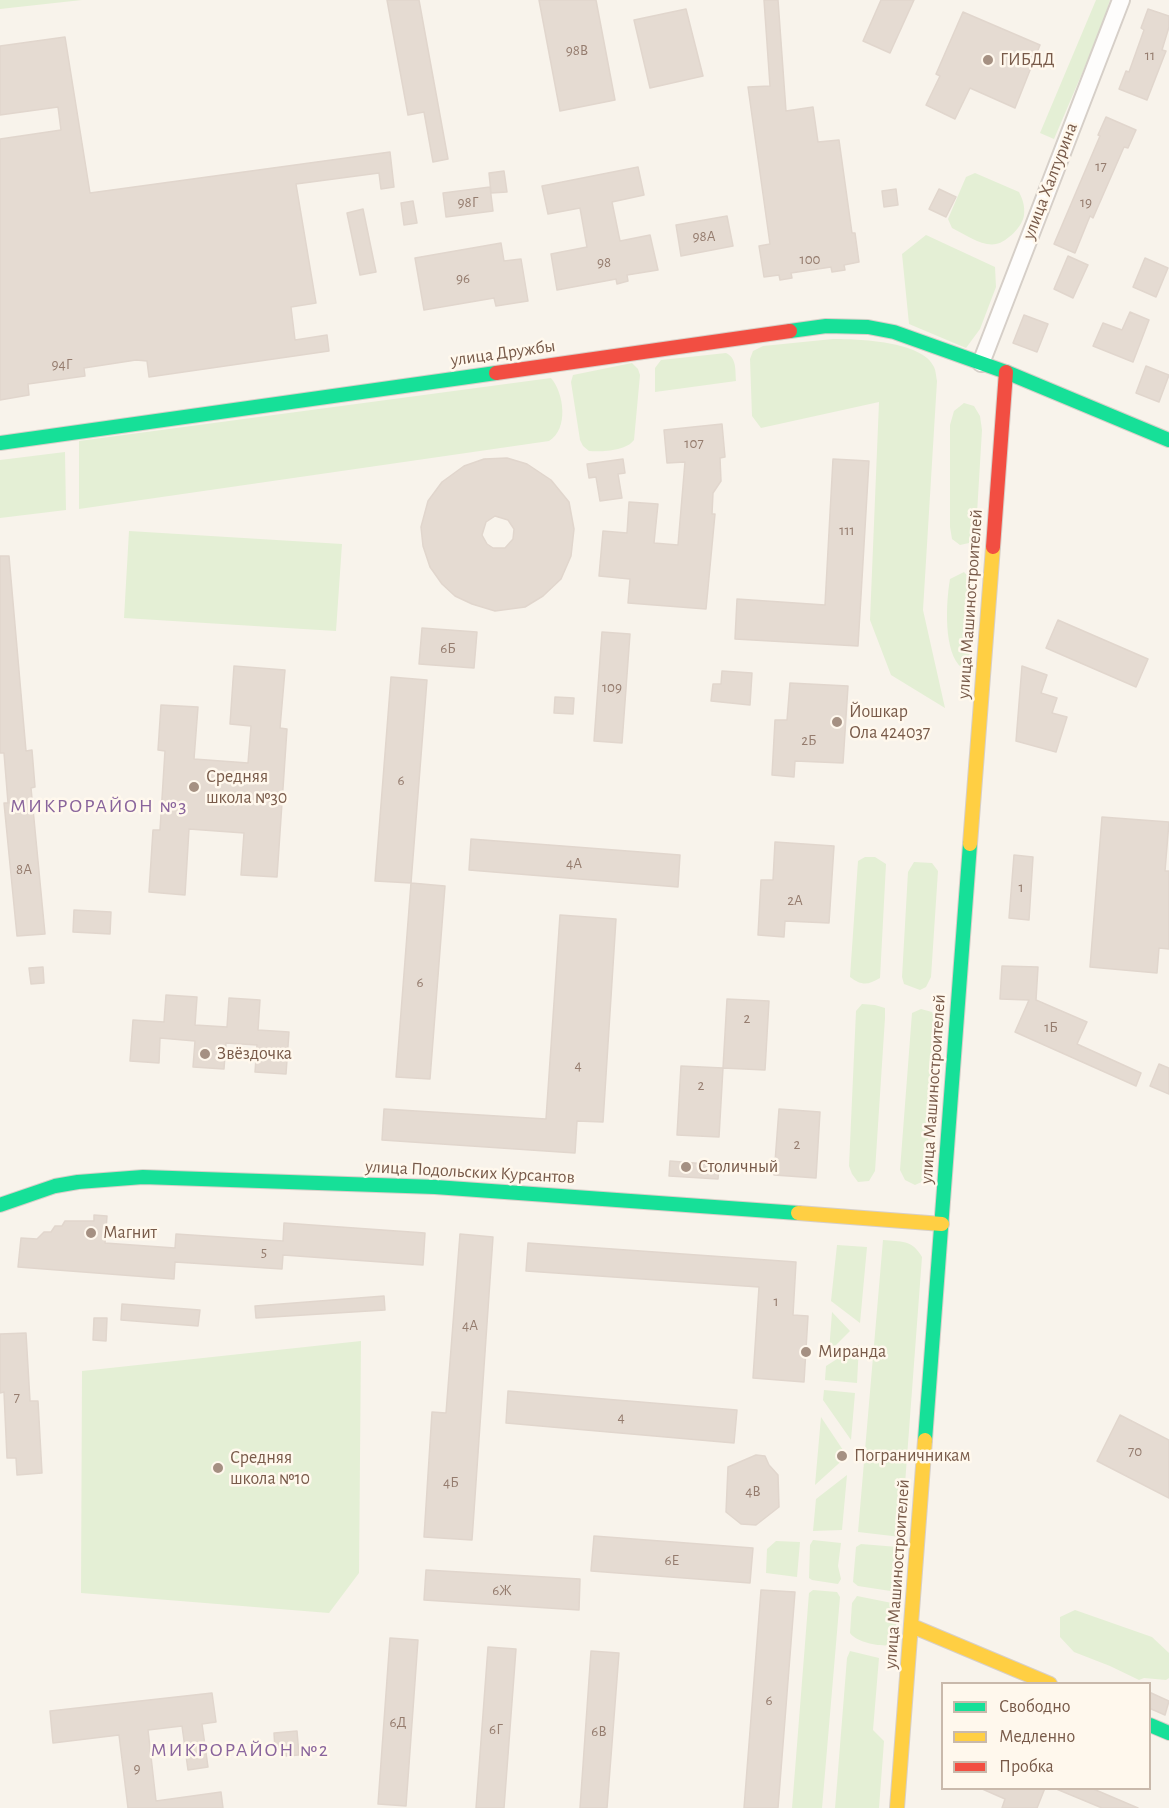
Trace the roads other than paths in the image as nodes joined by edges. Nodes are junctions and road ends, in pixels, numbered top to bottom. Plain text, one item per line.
1 (1121, 0) edge
2 (981, 363) junction
3 (1006, 372) junction
4 (1169, 440) edge
5 (0, 442) edge
6 (0, 1205) edge
7 (942, 1224) junction
8 (912, 1626) junction
9 (1048, 1682) edge
10 (1151, 1726) edge
11 (1169, 1733) edge
12 (897, 1808) edge

1 - 2 street, улица Халтурина
2 - 3 main road, улица Дружбы
2 - 5 main road, улица Дружбы
3 - 4 main road, улица Дружбы
3 - 7 main road, улица Машиностроителей
6 - 7 main road, улица Подольских Курсантов
7 - 8 main road, улица Машиностроителей
8 - 9 main road
8 - 12 main road, улица Машиностроителей
10 - 11 main road

